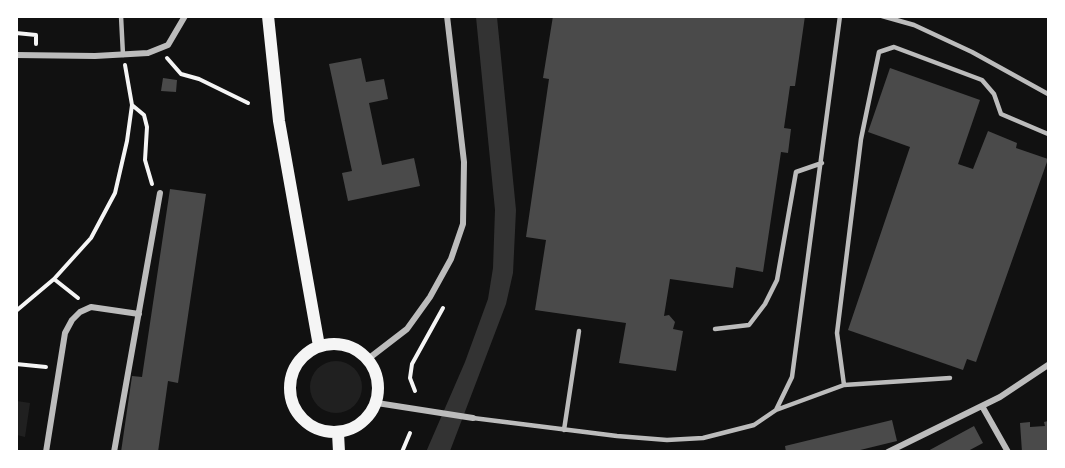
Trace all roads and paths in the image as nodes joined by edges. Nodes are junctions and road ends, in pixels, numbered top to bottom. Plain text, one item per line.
1 (121, 16) edge
2 (184, 16) edge
3 (268, 16) edge
4 (447, 16) edge
5 (840, 16) edge
6 (882, 16) edge
7 (160, 50) junction
8 (16, 55) edge
9 (123, 55) junction
10 (1048, 94) edge
11 (248, 103) dead end
12 (132, 105) junction
13 (1048, 134) edge
14 (822, 163) junction
15 (160, 193) joint
16 (54, 279) junction
17 (91, 307) junction
18 (443, 308) dead end
19 (16, 311) edge
20 (139, 314) junction
21 (715, 329) dead end
22 (579, 331) dead end
23 (319, 346) junction
24 (368, 359) junction
25 (16, 364) edge
26 (1048, 366) edge
27 (58, 369) junction
28 (950, 378) dead end
29 (844, 386) junction
30 (415, 391) dead end
31 (376, 403) junction
32 (982, 406) junction
33 (776, 410) junction
34 (473, 418) joint
35 (564, 430) junction
36 (338, 433) junction
37 (410, 433) dead end
38 (46, 452) edge
39 (114, 452) edge
40 (339, 452) edge
41 (402, 452) edge
42 (888, 452) edge
43 (1008, 452) edge

1 - 9 lane
2 - 7 street
3 - 23 main road
4 - 24 street
5 - 14 lane
6 - 10 lane
7 - 9 street
7 - 11 path
8 - 9 street
9 - 12 path
12 - 15 path
12 - 16 path
13 - 29 lane
14 - 21 lane
14 - 33 lane
15 - 20 street
16 - 17 path
16 - 19 path
17 - 20 street
17 - 27 street
18 - 30 path
20 - 39 street
22 - 35 lane
23 - 24 main road
23 - 36 main road
24 - 31 main road
25 - 27 path
26 - 32 street
27 - 38 street
28 - 29 lane
29 - 33 lane
31 - 34 street
31 - 36 main road
32 - 42 street
32 - 43 street
33 - 35 lane
34 - 35 lane
36 - 40 main road
37 - 41 path

